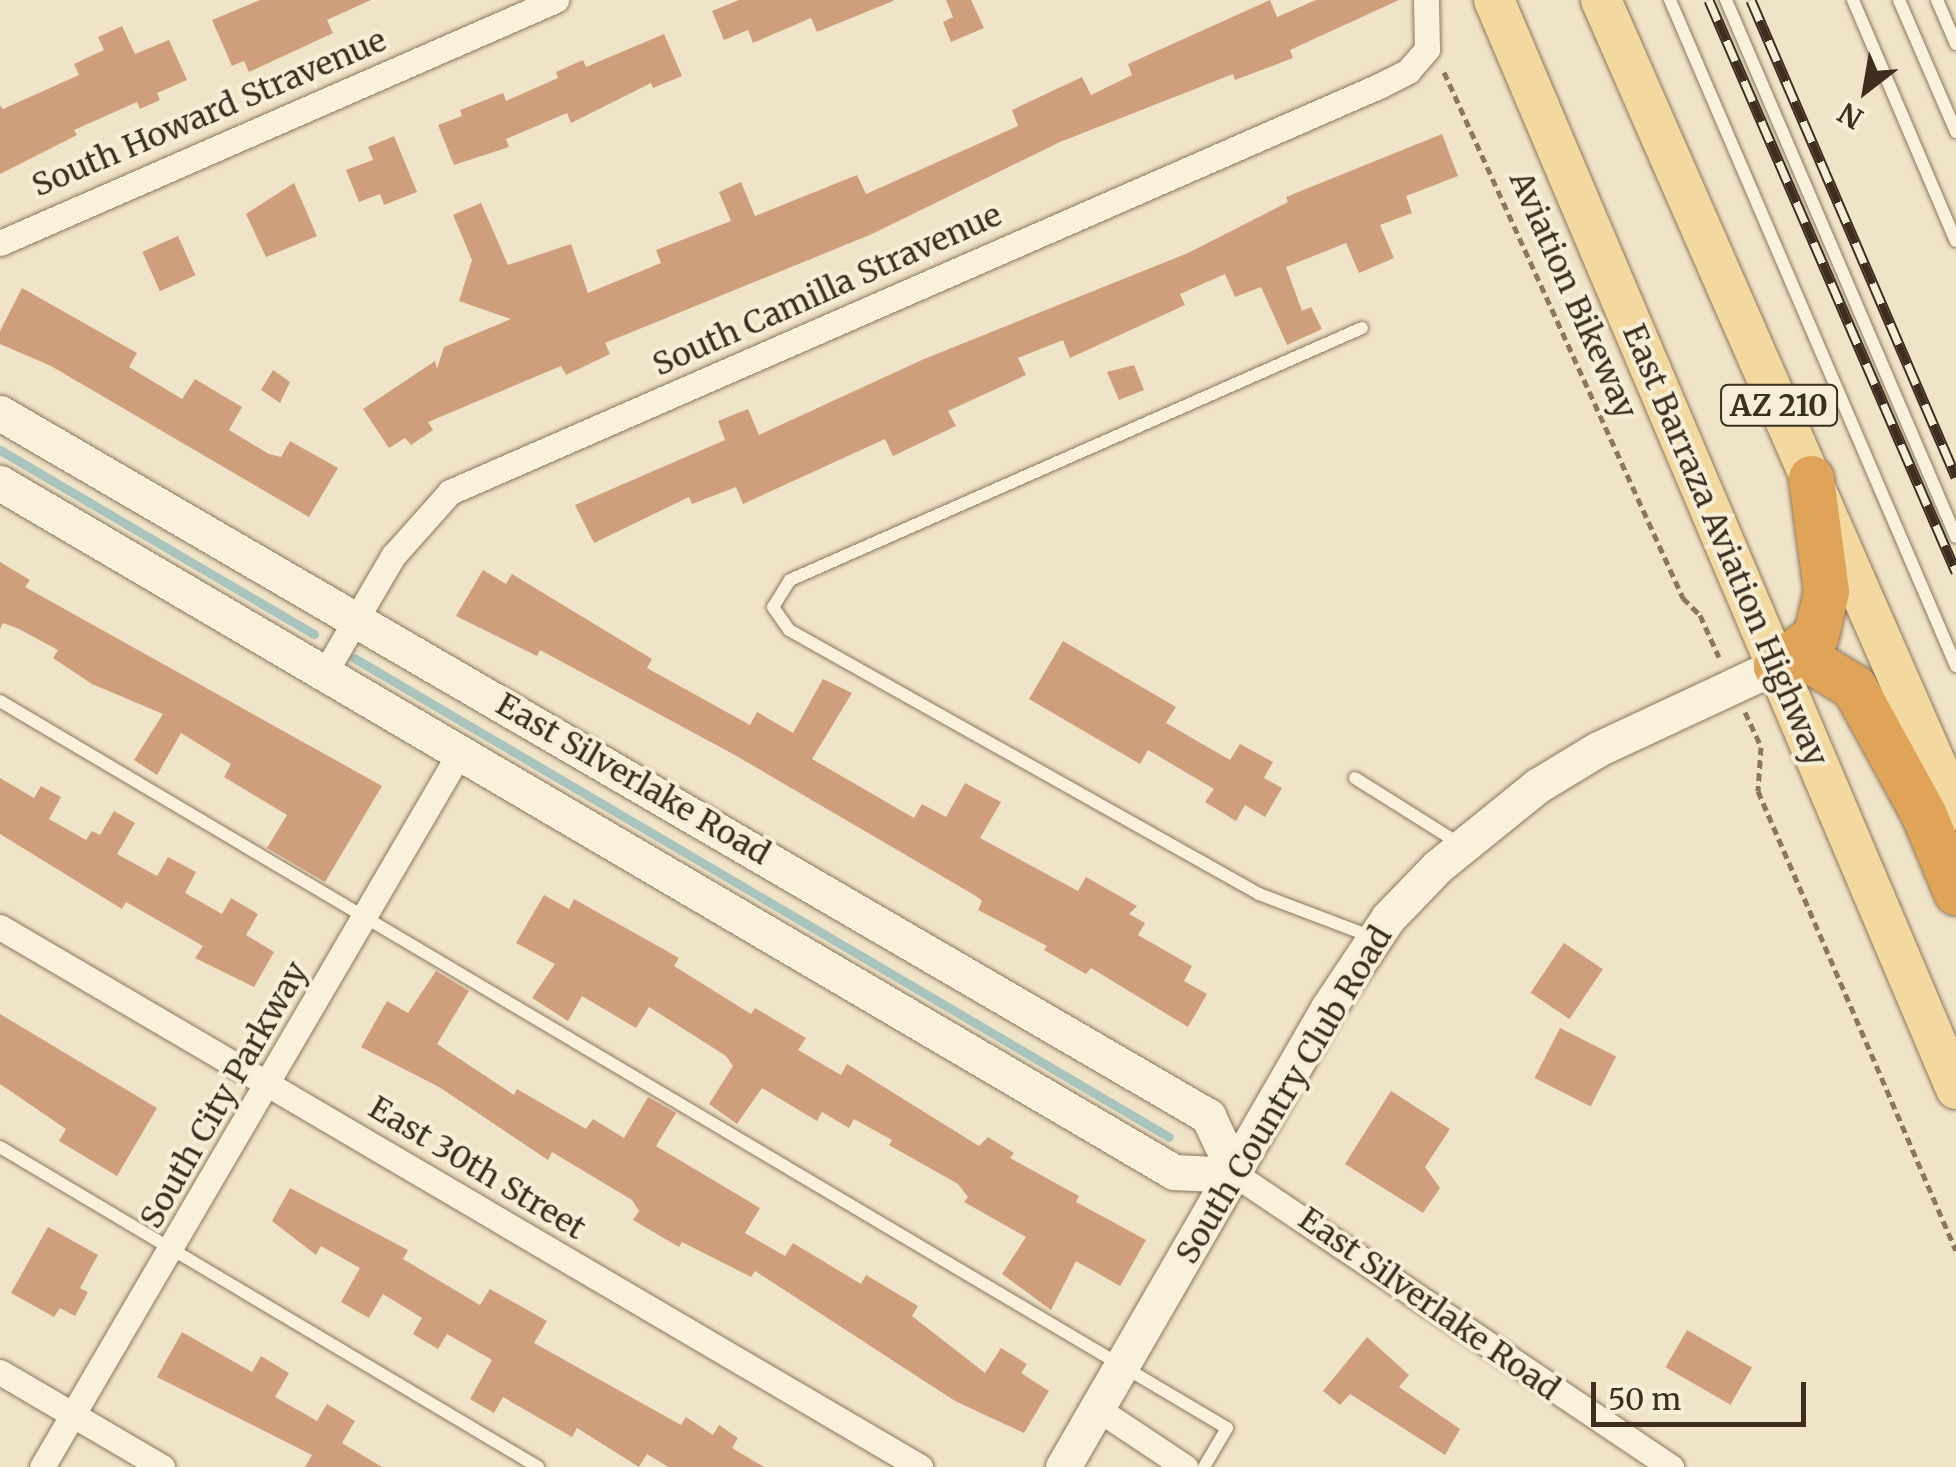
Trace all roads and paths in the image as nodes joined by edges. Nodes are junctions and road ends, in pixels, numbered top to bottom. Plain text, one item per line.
1 (556, 0) edge
2 (1426, 0) edge
3 (1494, 0) edge
4 (1601, 0) edge
5 (1670, 0) edge
6 (1726, 0) edge
7 (1853, 0) edge
8 (1900, 0) edge
9 (1937, 0) edge
10 (1956, 44) edge
11 (1428, 49) junction
12 (1956, 132) edge
13 (1956, 241) edge
14 (0, 243) edge
15 (1362, 328) dead end
16 (0, 412) edge
17 (1811, 478) junction
18 (0, 483) edge
19 (1956, 537) edge
20 (1700, 614) dead end
21 (357, 616) junction
22 (1776, 666) junction
23 (1956, 666) edge
24 (324, 674) junction
25 (0, 701) edge
26 (1761, 747) dead end
27 (459, 754) junction
28 (1355, 778) dead end
29 (1956, 810) edge
30 (1462, 845) junction
31 (1956, 892) edge
32 (366, 915) junction
33 (0, 926) edge
34 (1375, 938) junction
35 (269, 1084) junction
36 (1956, 1089) edge
37 (0, 1147) edge
38 (1228, 1189) junction
39 (1956, 1250) edge
40 (170, 1251) junction
41 (1124, 1365) junction
42 (0, 1372) edge
43 (1098, 1409) junction
44 (73, 1415) junction
45 (42, 1467) edge
46 (162, 1467) edge
47 (538, 1467) edge
48 (920, 1467) edge
49 (1063, 1467) edge
50 (1185, 1467) edge
51 (1204, 1467) edge
52 (1671, 1467) edge

1 - 14 street, South Howard Stravenue
2 - 11 street
3 - 22 main road, East Barraza Aviation Highway / AZ 210
4 - 17 main road, AZ 210
5 - 23 lane
6 - 19 lane
7 - 13 lane
8 - 12 lane
9 - 10 lane
11 - 20 path, Aviation Bikeway
11 - 21 street, South Camilla Stravenue
15 - 34 lane
16 - 21 street, East Silverlake Road
17 - 22 highway
17 - 29 main road, AZ 210
18 - 24 street, East Silverlake Road
21 - 24 street, South Camilla Stravenue
21 - 38 street, East Silverlake Road
22 - 30 street, South Country Club Road
22 - 31 highway
22 - 36 main road, East Barraza Aviation Highway / AZ 210
24 - 27 street, East Silverlake Road
25 - 32 lane
26 - 39 path
27 - 32 street, South City Parkway
27 - 38 street, East Silverlake Road
28 - 30 lane
30 - 34 street, South Country Club Road
32 - 35 street, South City Parkway
32 - 41 lane
33 - 35 street, East 30th Street
34 - 38 street, South Country Club Road
35 - 40 street, South City Parkway
35 - 48 street, East 30th Street
37 - 40 lane
38 - 41 street, South Country Club Road
38 - 52 street, East Silverlake Road
40 - 44 street, South City Parkway
40 - 47 lane
41 - 43 street, South Country Club Road
41 - 51 lane
42 - 44 street
43 - 49 street, South Country Club Road
43 - 50 street
44 - 45 street, South City Parkway
44 - 46 street

